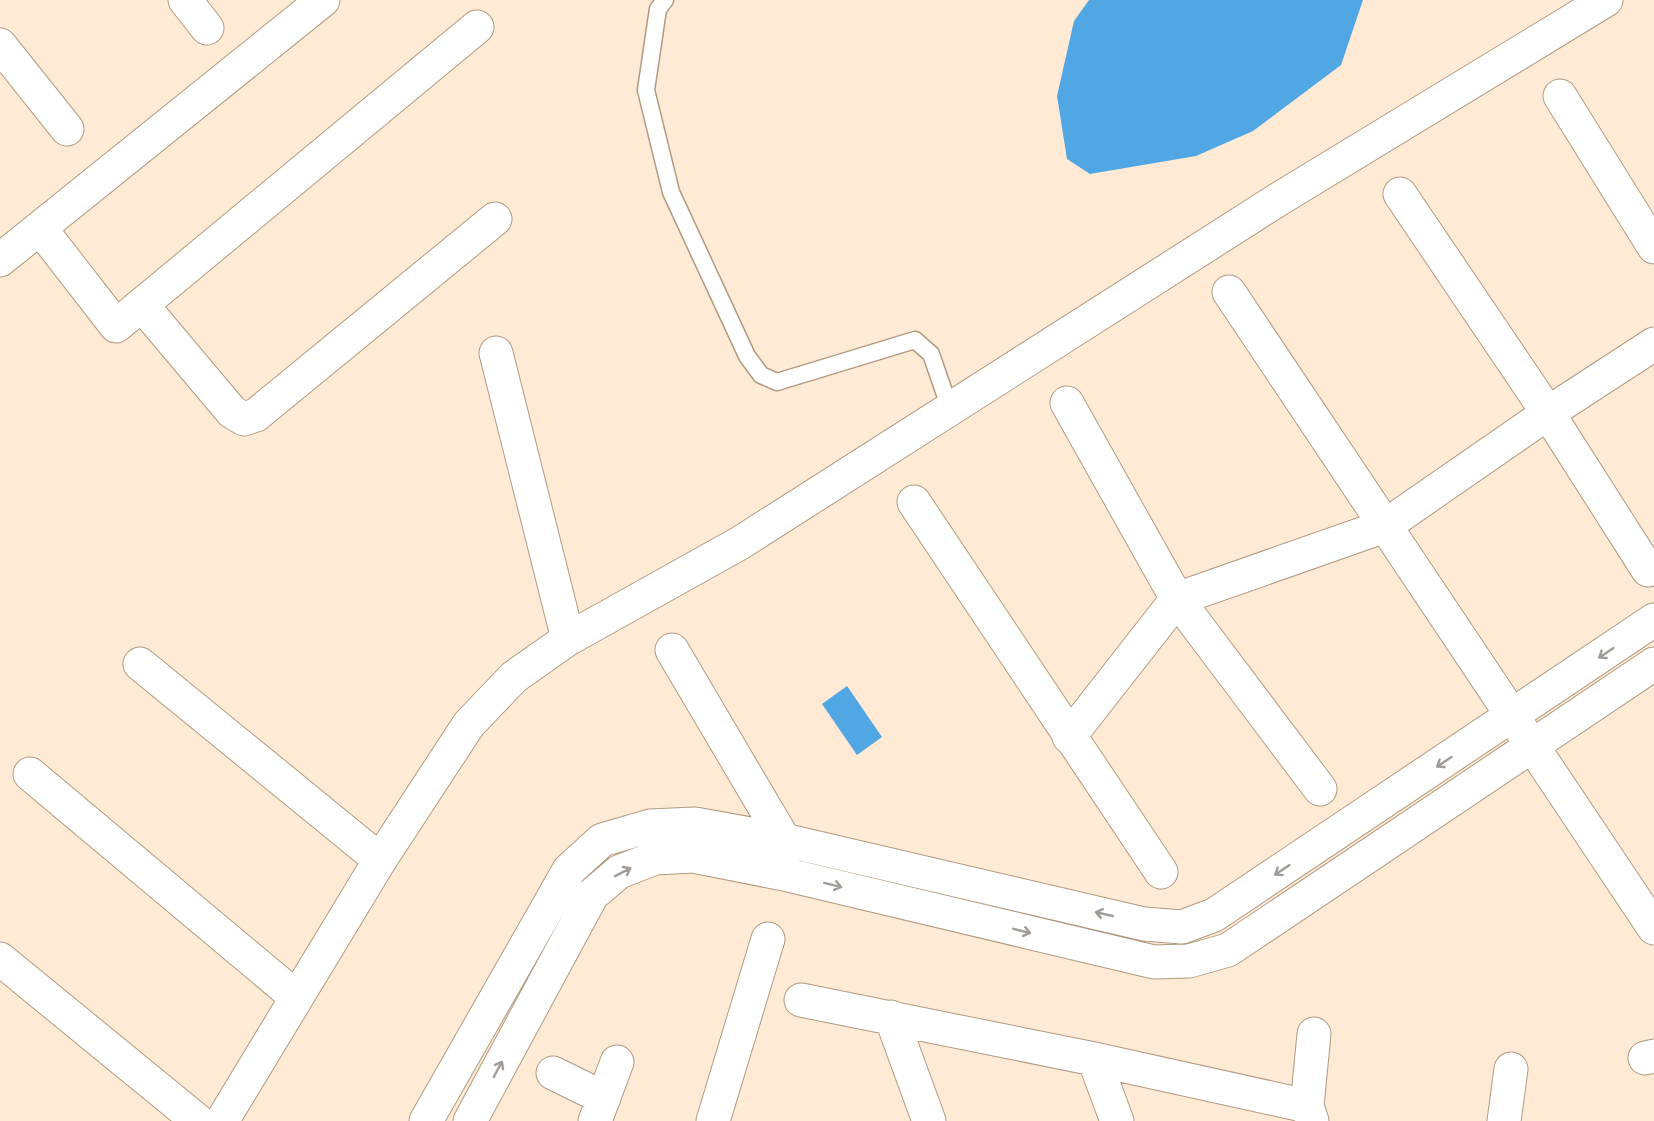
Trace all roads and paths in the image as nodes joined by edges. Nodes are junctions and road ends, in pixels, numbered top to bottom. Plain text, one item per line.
1 (185, 0) edge
2 (323, 0) edge
3 (665, 0) edge
4 (1606, 0) edge
5 (477, 27) dead end
6 (207, 28) dead end
7 (0, 45) edge
8 (1560, 96) dead end
9 (67, 129) dead end
10 (1400, 194) dead end
11 (495, 219) dead end
12 (40, 228) junction
13 (1654, 247) edge
14 (0, 260) edge
15 (1229, 292) dead end
16 (142, 305) junction
17 (1654, 344) edge
18 (496, 353) dead end
19 (1067, 403) dead end
20 (950, 409) junction
21 (1548, 412) junction
22 (914, 502) dead end
23 (1384, 526) junction
24 (1648, 570) dead end
25 (1177, 599) junction
26 (1654, 620) edge
27 (568, 639) junction
28 (672, 650) dead end
29 (140, 664) dead end
30 (1654, 664) edge
31 (1511, 717) junction
32 (1069, 737) junction
33 (1531, 747) junction
34 (30, 774) dead end
35 (1320, 789) dead end
36 (1350, 825) junction
37 (784, 840) junction
38 (1370, 855) junction
39 (380, 860) junction
40 (569, 870) junction
41 (1161, 872) dead end
42 (784, 874) junction
43 (592, 895) junction
44 (1654, 928) edge
45 (768, 939) dead end
46 (0, 958) edge
47 (296, 997) junction
48 (801, 1000) dead end
49 (891, 1017) junction
50 (1314, 1034) dead end
51 (1094, 1059) junction
52 (617, 1062) dead end
53 (1511, 1069) dead end
54 (553, 1073) dead end
55 (599, 1110) edge
56 (1309, 1114) edge
57 (719, 1115) edge
58 (198, 1121) edge
59 (222, 1121) edge
60 (426, 1121) edge
61 (470, 1121) edge
62 (929, 1121) edge
63 (1117, 1121) edge
64 (1504, 1121) edge

1 - 6 street
2 - 12 street
3 - 20 lane
4 - 20 street
5 - 16 street
7 - 9 street
8 - 13 street
10 - 21 street
11 - 16 street
12 - 14 street
12 - 16 street
15 - 23 street
17 - 21 street
18 - 27 street
19 - 25 street
20 - 27 street
21 - 23 street
21 - 24 street
22 - 32 street
23 - 25 street
23 - 31 street
25 - 32 street
25 - 35 street
26 -> 31 street
27 - 39 street
28 - 37 street
29 - 39 street
30 - 33 street
31 - 33 street
31 -> 36 street
32 - 41 street
33 - 38 street
33 - 44 street
34 - 47 street
36 -> 37 street
36 - 38 street
37 - 40 street
37 - 42 street
42 -> 38 street
39 - 47 street
40 - 43 street
40 - 60 street
43 -> 42 street
61 -> 43 street
45 - 57 street
46 - 58 street
47 - 59 street
48 - 49 street
49 - 51 street
49 - 62 street
50 - 56 street
51 - 56 street
51 - 63 street
52 - 55 street
53 - 64 street
54 - 55 street

